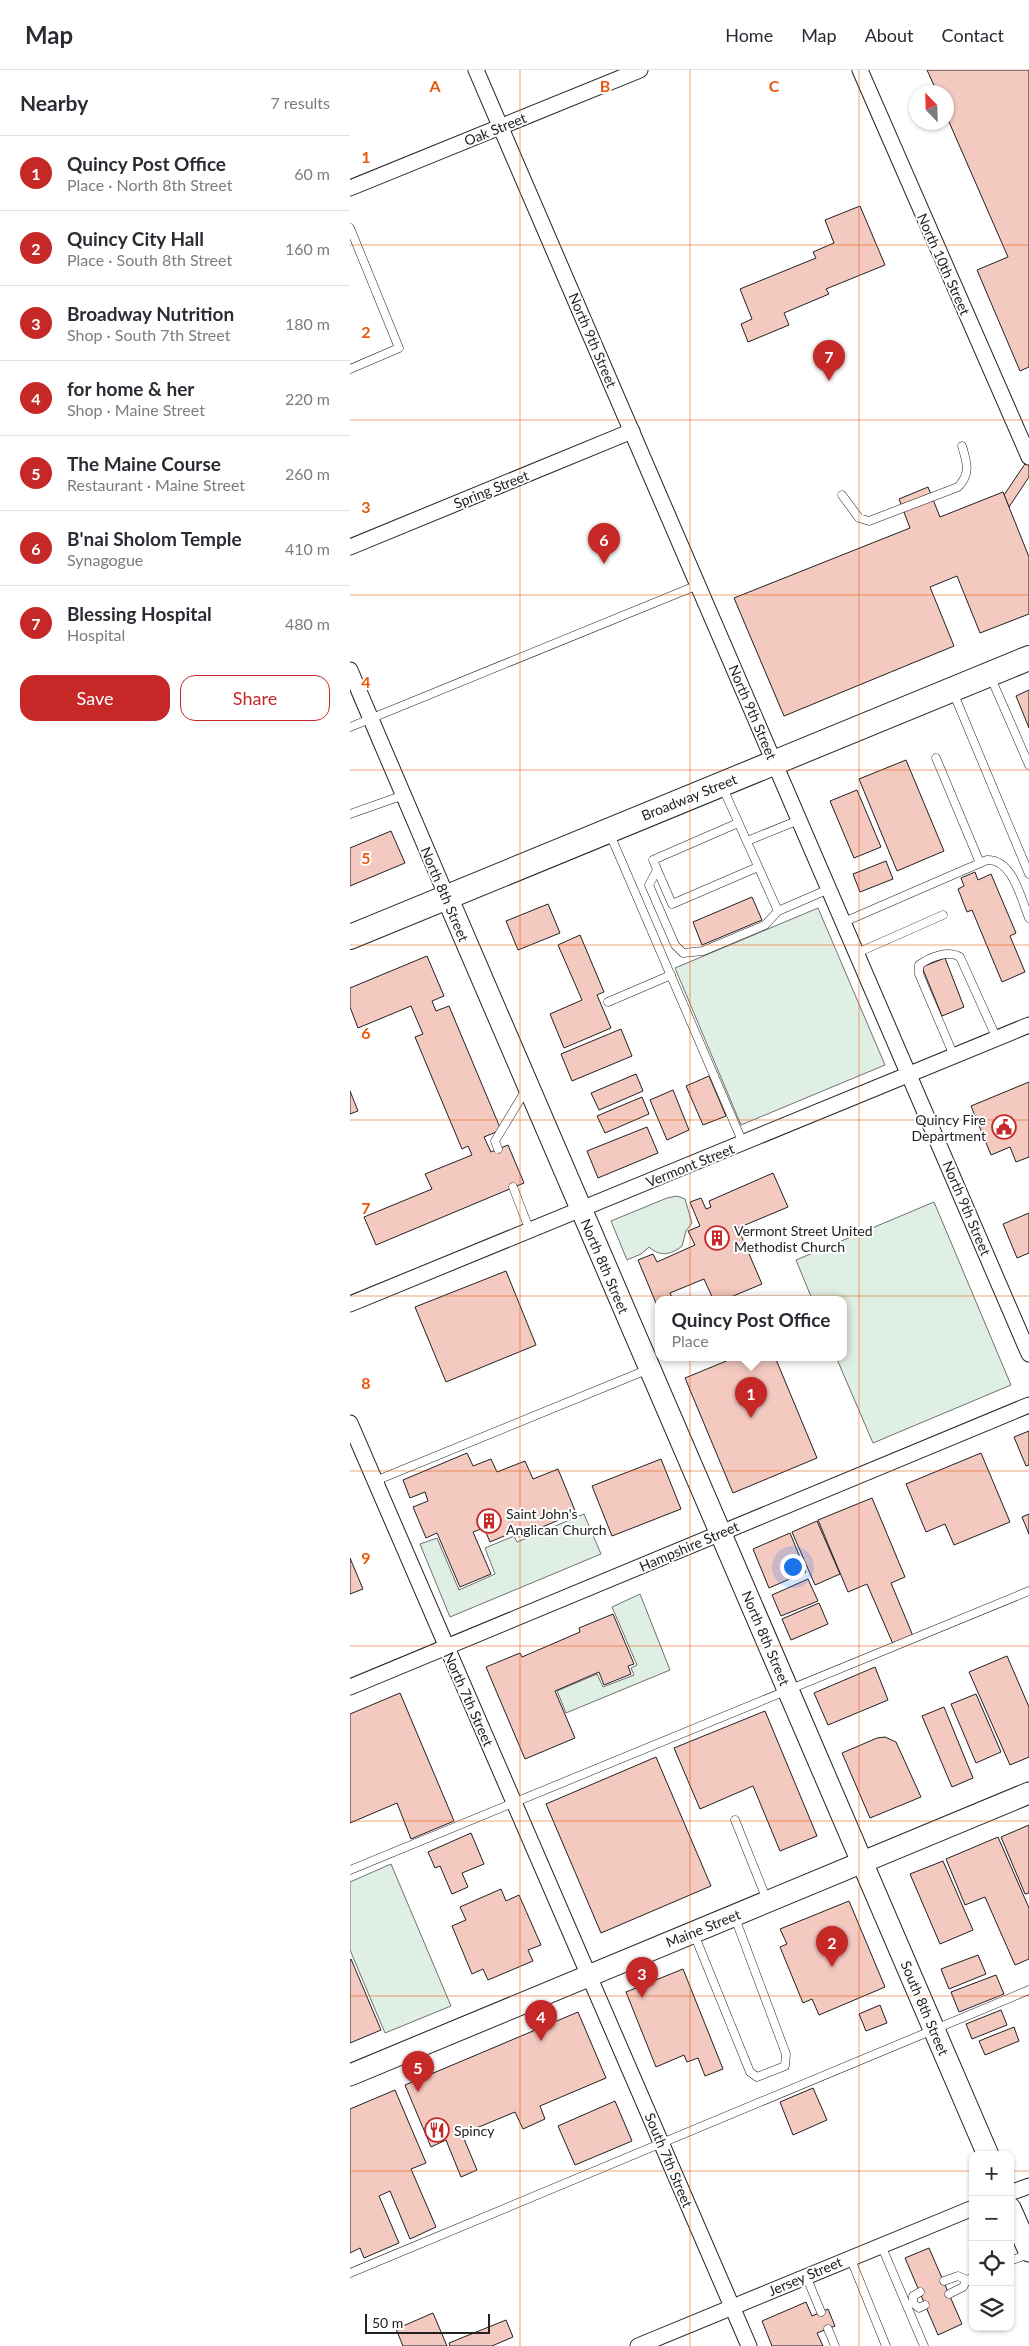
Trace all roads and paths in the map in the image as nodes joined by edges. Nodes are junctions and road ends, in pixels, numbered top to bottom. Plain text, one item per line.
1 (476, 70) edge
2 (640, 70) edge
3 (860, 70) edge
4 (501, 127) junction
5 (350, 188) edge
6 (350, 228) edge
7 (350, 369) edge
8 (632, 431) junction
9 (962, 446) dead end
10 (1029, 458) edge
11 (842, 495) dead end
12 (350, 547) edge
13 (698, 585) junction
14 (1029, 658) edge
15 (350, 670) edge
16 (989, 674) junction
17 (952, 690) junction
18 (371, 719) junction
19 (350, 727) edge
20 (936, 758) dead end
21 (774, 762) junction
22 (1029, 765) edge
23 (721, 784) junction
24 (404, 795) junction
25 (350, 814) edge
26 (800, 820) junction
27 (738, 823) junction
28 (608, 830) junction
29 (747, 841) junction
30 (980, 863) junction
31 (1027, 863) edge
32 (758, 867) junction
33 (657, 870) junction
34 (1029, 874) edge
35 (829, 889) junction
36 (447, 897) junction
37 (778, 911) junction
38 (943, 915) dead end
39 (1029, 918) edge
40 (844, 922) junction
41 (350, 937) edge
42 (857, 953) junction
43 (671, 975) junction
44 (608, 1002) dead end
45 (1029, 1025) edge
46 (997, 1039) junction
47 (954, 1056) junction
48 (910, 1075) junction
49 (528, 1086) junction
50 (744, 1143) junction
51 (498, 1149) dead end
52 (513, 1187) dead end
53 (581, 1210) junction
54 (530, 1231) junction
55 (350, 1304) edge
56 (1029, 1354) edge
57 (650, 1369) junction
58 (1029, 1405) edge
59 (350, 1423) edge
60 (375, 1482) junction
61 (720, 1533) junction
62 (1029, 1591) edge
63 (446, 1647) junction
64 (350, 1687) edge
65 (788, 1691) junction
66 (1029, 1793) edge
67 (514, 1802) junction
68 (735, 1820) dead end
69 (862, 1862) junction
70 (350, 1870) edge
71 (768, 1901) junction
72 (734, 1915) junction
73 (693, 1932) junction
74 (590, 1975) junction
75 (1029, 1990) edge
76 (934, 2030) junction
77 (350, 2075) edge
78 (662, 2143) junction
79 (986, 2151) edge
80 (1029, 2186) edge
81 (1014, 2192) edge
82 (969, 2210) edge
83 (1014, 2217) edge
84 (881, 2245) junction
85 (1029, 2253) edge
86 (850, 2257) junction
87 (1014, 2260) edge
88 (350, 2273) edge
89 (806, 2276) junction
90 (969, 2279) edge
91 (969, 2280) edge
92 (944, 2281) dead end
93 (920, 2292) dead end
94 (949, 2294) dead end
95 (910, 2304) junction
96 (925, 2305) dead end
97 (732, 2307) junction
98 (821, 2312) dead end
99 (828, 2329) dead end
100 (884, 2345) edge
101 (638, 2346) edge
102 (749, 2346) edge
103 (835, 2346) edge
104 (924, 2346) edge

1 - 4 street, North 9th Street
2 - 4 street, Oak Street
3 - 10 street, North 10th Street
4 - 5 street, Oak Street
4 - 8 street, North 9th Street
6 - 7 lane
8 - 12 street, Spring Street
8 - 13 street, North 9th Street
9 - 11 lane
13 - 18 lane
13 - 21 street, North 9th Street
14 - 16 main road, Broadway Street
15 - 18 street, North 8th Street
16 - 17 main road, Broadway Street
16 - 22 lane
17 - 21 main road, Broadway Street
17 - 31 lane
18 - 19 lane
18 - 24 street, North 8th Street
20 - 30 lane
21 - 23 main road, Broadway Street
21 - 26 street, North 9th Street
23 - 27 lane
23 - 28 main road, Broadway Street
24 - 25 lane
24 - 36 street, North 8th Street
26 - 29 lane
26 - 35 street, North 9th Street
27 - 29 lane
27 - 33 lane
28 - 36 main road, Broadway Street
28 - 43 lane
29 - 32 lane
30 - 39 lane
30 - 40 lane
31 - 34 lane
32 - 33 lane
32 - 37 lane
33 - 37 lane
35 - 37 lane
35 - 40 street, North 9th Street
36 - 41 main road, Broadway Street
36 - 49 street, North 8th Street
38 - 42 lane
40 - 42 street, North 9th Street
42 - 48 street, North 9th Street
43 - 44 lane
43 - 50 lane
45 - 46 street, Vermont Street
46 - 47 street, Vermont Street
46 - 47 lane
47 - 48 street, Vermont Street
48 - 50 street, Vermont Street
48 - 56 street, North 9th Street
49 - 51 lane
49 - 53 street, North 8th Street
50 - 53 street, Vermont Street
52 - 54 lane
53 - 54 street, Vermont Street
53 - 57 street, North 8th Street
54 - 55 street, Vermont Street
57 - 60 lane
57 - 61 street, North 8th Street
58 - 61 street, Hampshire Street
59 - 60 street, North 7th Street
60 - 63 street, North 7th Street
61 - 63 street, Hampshire Street
61 - 65 street, North 8th Street
62 - 65 lane
63 - 64 street, Hampshire Street
63 - 67 street, North 7th Street
65 - 67 lane
65 - 69 street, North 8th Street
66 - 69 street, Maine Street
67 - 70 lane
67 - 74 street, North 7th Street
68 - 71 lane
69 - 71 street, Maine Street
69 - 76 street, South 8th Street
71 - 72 street, Maine Street
72 - 73 street, Maine Street
72 - 73 lane
73 - 74 street, Maine Street
74 - 77 street, Maine Street
74 - 78 street, South 7th Street
75 - 76 lane
76 - 78 lane
76 - 79 street, South 8th Street
78 - 88 lane
78 - 97 street, South 7th Street
80 - 81 street
82 - 84 street, Jersey Street
83 - 85 street
84 - 86 street, Jersey Street
84 - 95 lane
85 - 87 lane
86 - 89 street, Jersey Street
86 - 100 lane
89 - 97 street, Jersey Street
89 - 98 lane
90 - 92 lane
91 - 94 lane
93 - 95 lane
95 - 96 lane
95 - 104 lane
97 - 101 street, Jersey Street
97 - 102 street, South 7th Street
99 - 103 lane

